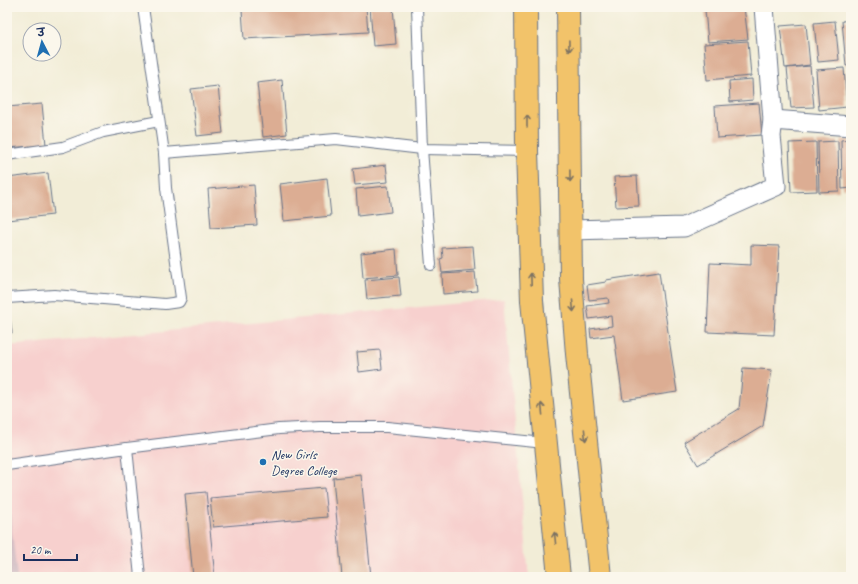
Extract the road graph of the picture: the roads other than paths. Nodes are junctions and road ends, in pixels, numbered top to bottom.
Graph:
1 (143, 7) edge
2 (417, 7) edge
3 (526, 7) edge
4 (568, 7) edge
5 (764, 7) edge
6 (773, 120) junction
7 (159, 121) junction
8 (851, 126) edge
9 (422, 150) junction
10 (164, 152) junction
11 (526, 152) junction
12 (7, 155) edge
13 (571, 230) junction
14 (431, 265) dead end
15 (7, 298) edge
16 (546, 443) junction
17 (127, 448) junction
18 (7, 465) edge
19 (140, 577) edge
20 (559, 577) edge
21 (600, 577) edge

1 - 7 lane
2 - 9 lane
11 -> 3 main road
4 -> 13 main road
5 - 6 street
6 - 8 street
6 - 13 street
7 - 10 lane
7 - 12 lane
9 - 10 lane
9 - 11 lane
9 - 14 lane
10 - 15 lane
16 -> 11 main road
13 -> 21 main road
16 - 17 lane
20 -> 16 main road
17 - 18 lane
17 - 19 lane

